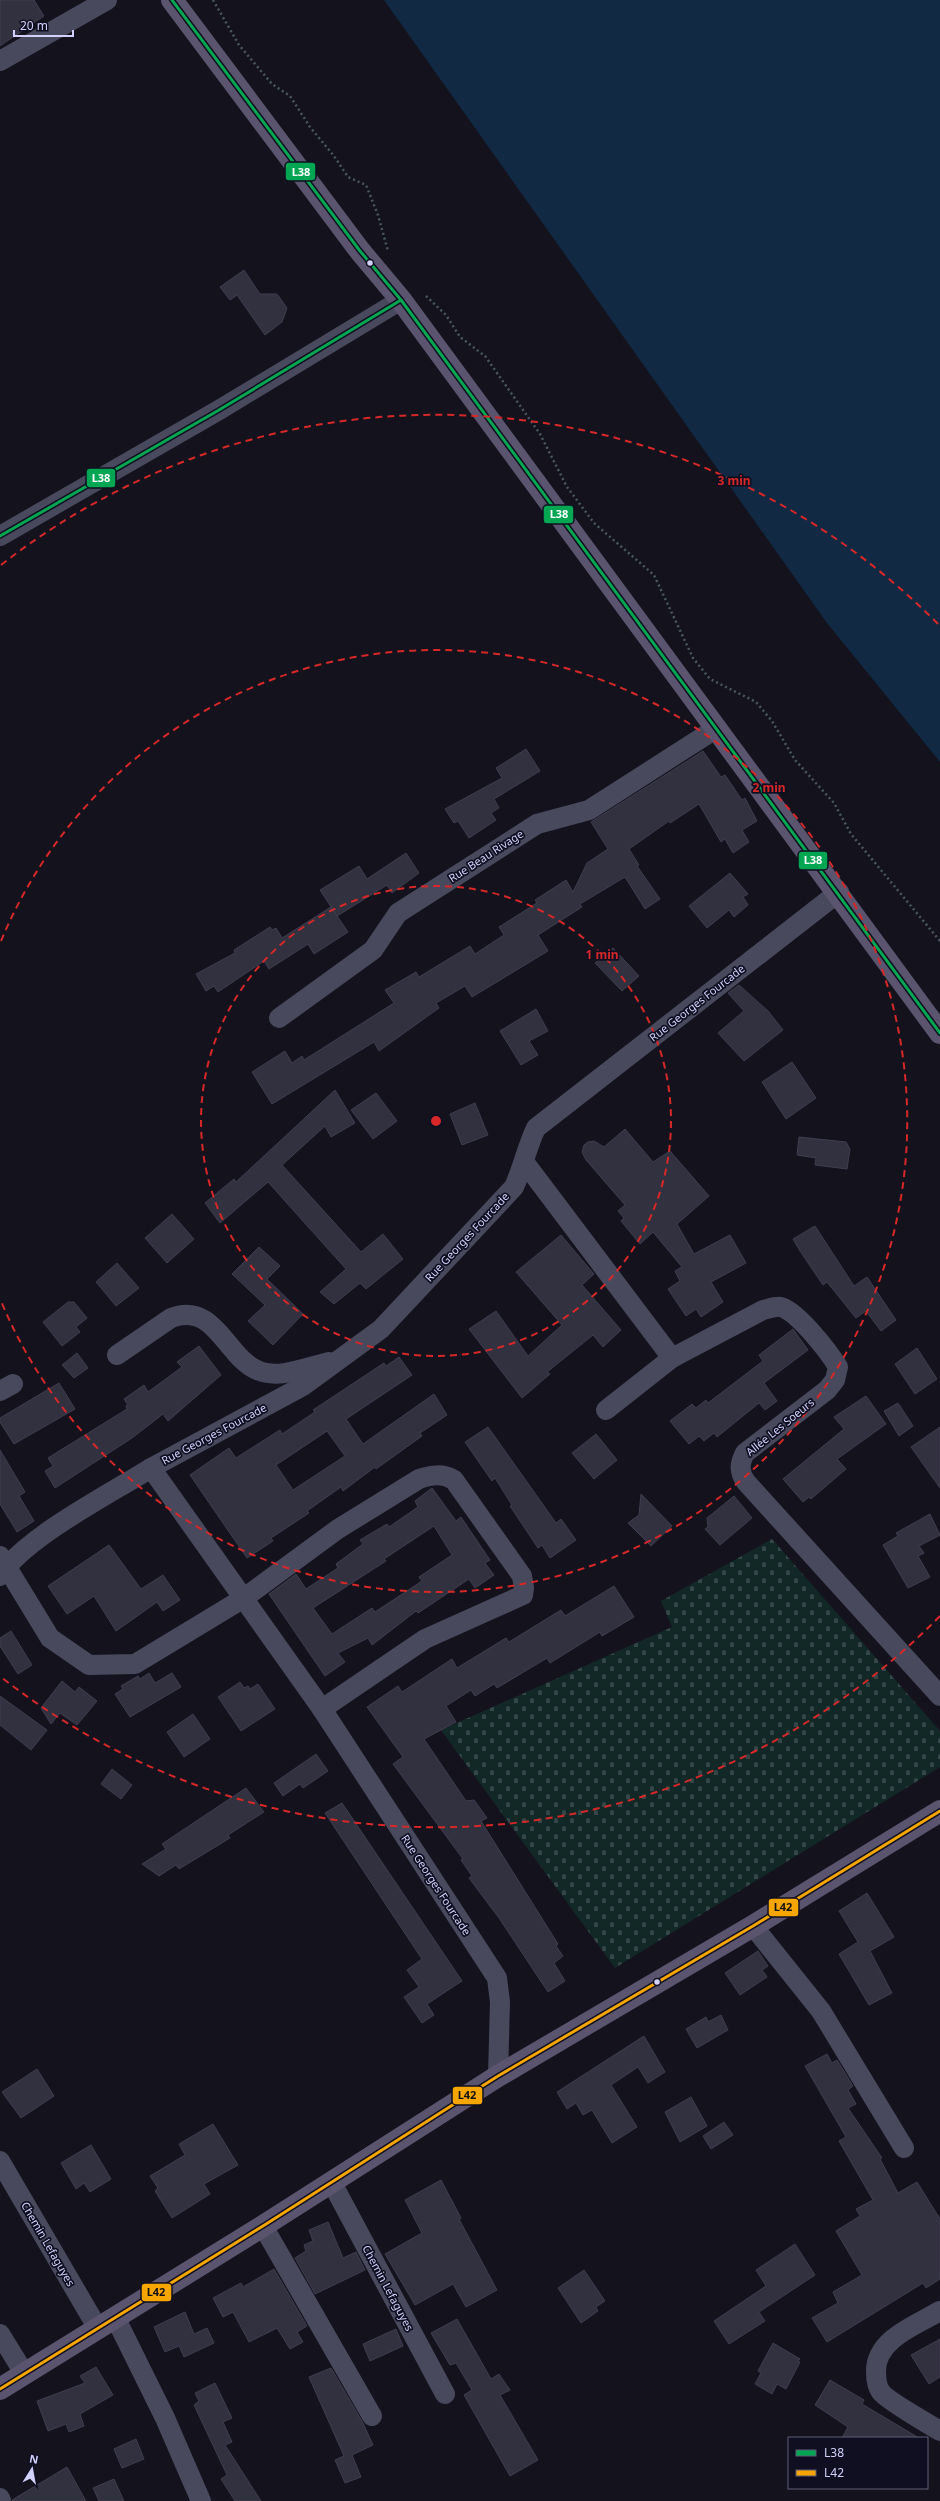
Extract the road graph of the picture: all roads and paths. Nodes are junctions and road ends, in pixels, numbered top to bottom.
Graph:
1 (107, 0) edge
2 (172, 0) edge
3 (213, 0) edge
4 (0, 60) edge
5 (392, 256) dead end
6 (424, 294) dead end
7 (401, 300) junction
8 (0, 536) edge
9 (715, 726) junction
10 (839, 892) junction
11 (940, 941) edge
12 (279, 1018) dead end
13 (940, 1033) edge
14 (525, 1163) junction
15 (117, 1355) dead end
16 (672, 1358) junction
17 (337, 1361) junction
18 (606, 1410) dead end
19 (151, 1468) junction
20 (2, 1566) edge
21 (244, 1598) junction
22 (940, 1696) edge
23 (322, 1710) junction
24 (940, 1811) edge
25 (753, 1926) junction
26 (498, 2076) junction
27 (904, 2148) dead end
28 (0, 2161) edge
29 (332, 2183) junction
30 (263, 2226) junction
31 (940, 2311) edge
32 (106, 2322) junction
33 (0, 2334) edge
34 (24, 2373) junction
35 (0, 2388) edge
36 (445, 2394) dead end
37 (372, 2416) dead end
38 (940, 2431) edge
39 (201, 2501) edge

1 - 4 street
2 - 7 main road
3 - 5 path
6 - 11 path
7 - 8 street
7 - 9 main road
9 - 10 main road
9 - 12 street, Rue Beau Rivage
10 - 13 main road
10 - 14 street, Rue Georges Fourcade
14 - 16 street
14 - 17 street, Rue Georges Fourcade
15 - 17 street
16 - 18 street, Allée Les Soeurs
16 - 22 street, Allée Les Soeurs
17 - 19 street, Rue Georges Fourcade
19 - 20 street, Rue Georges Fourcade
19 - 21 street, Rue Georges Fourcade
20 - 21 street, Rue Georges Fourcade
21 - 23 street, Rue Georges Fourcade
21 - 23 street, Rue Georges Fourcade
23 - 26 street, Rue Georges Fourcade
24 - 25 main road
25 - 26 main road
25 - 27 street
26 - 29 main road
28 - 32 street, Chemin Lefaguyes
29 - 30 main road
29 - 36 street, Chemin Lefaguyes
30 - 32 main road
30 - 37 street
31 - 38 street
32 - 34 main road
32 - 39 street, Chemin Lefaguyes
33 - 34 street
34 - 35 main road

